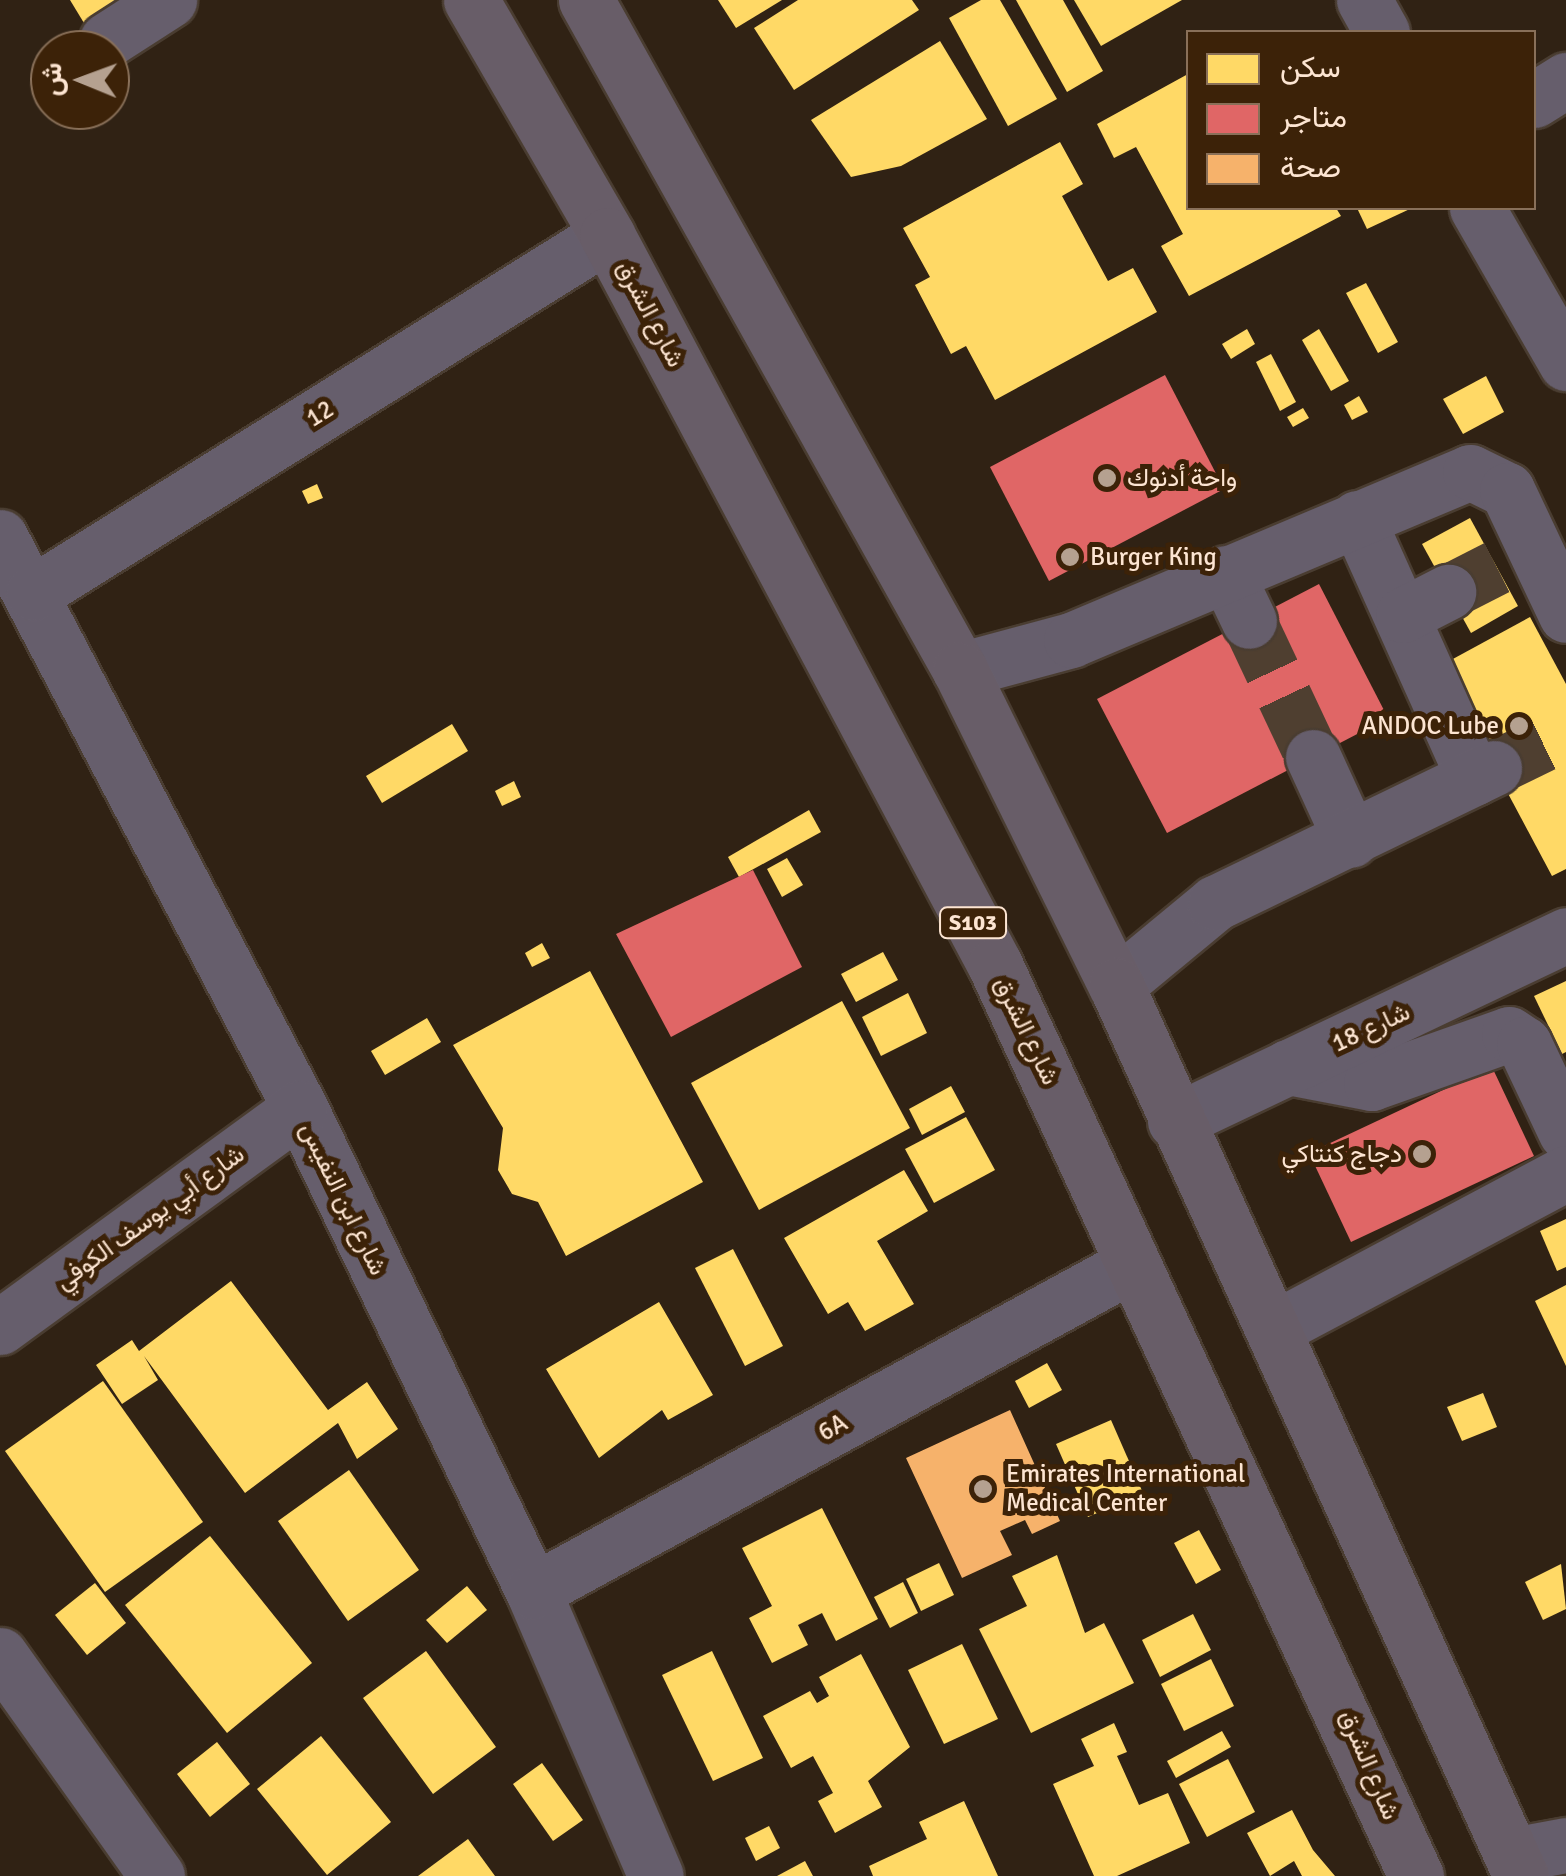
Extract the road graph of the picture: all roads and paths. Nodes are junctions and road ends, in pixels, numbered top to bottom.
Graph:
1 (168, 0) edge
2 (470, 0) edge
3 (586, 0) edge
4 (1364, 0) edge
5 (122, 30) edge
6 (1381, 30) edge
7 (1566, 80) edge
8 (1536, 99) edge
9 (1478, 210) edge
10 (608, 235) junction
11 (1566, 363) edge
12 (1358, 518) junction
13 (0, 536) edge
14 (33, 593) junction
15 (1566, 614) edge
16 (960, 670) junction
17 (1313, 757) tunnel mouth
18 (1351, 840) junction
19 (1566, 935) edge
20 (1116, 985) junction
21 (1288, 1067) junction
22 (300, 1108) junction
23 (1176, 1121) junction
24 (1566, 1133) edge
25 (1566, 1173) edge
26 (1134, 1264) junction
27 (0, 1327) edge
28 (1273, 1329) junction
29 (533, 1590) junction
30 (0, 1655) edge
31 (1566, 1844) edge
32 (1516, 1866) edge
33 (148, 1873) edge
34 (656, 1876) edge
35 (1416, 1876) edge

1 - 5 street
2 - 10 main road, شارع الشرق / S103
3 - 16 main road
4 - 6 street
7 - 8 street
9 - 11 street
10 - 14 street, 12
10 - 26 main road, شارع الشرق / S103
12 - 15 street
12 - 16 street
12 - 18 street
13 - 14 street, شارع ابن النفيس
14 - 22 street, شارع ابن النفيس
16 - 20 main road
17 - 18 street
18 - 20 street
19 - 21 street, شارع 18
20 - 23 main road
21 - 23 street, شارع 18
21 - 24 street
22 - 27 street, شارع أبي يوسف الكوفي
22 - 29 street, شارع ابن النفيس
23 - 28 main road
25 - 28 street
26 - 29 street, 6A
26 - 35 main road, شارع الشرق / S103
28 - 32 main road
29 - 34 street, شارع ابن النفيس
30 - 33 street
31 - 32 street

